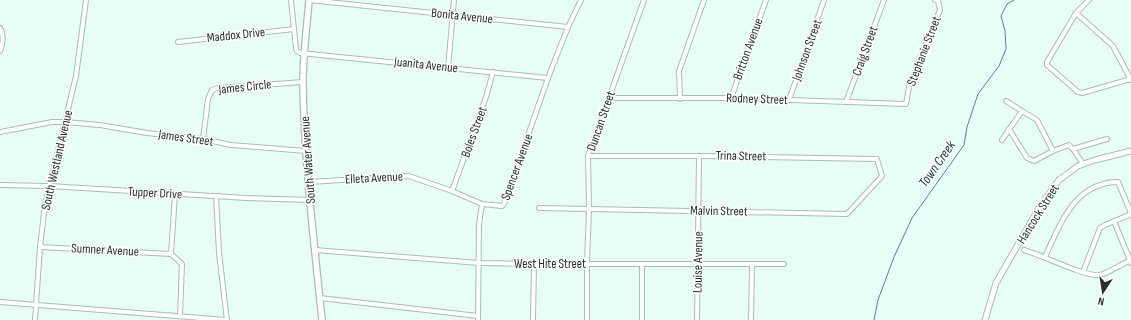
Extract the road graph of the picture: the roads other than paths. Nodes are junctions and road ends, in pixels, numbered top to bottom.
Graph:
1 (86, 0) edge
2 (291, 0) edge
3 (309, 0) edge
4 (454, 0) edge
5 (581, 0) edge
6 (644, 0) edge
7 (704, 0) edge
8 (766, 0) edge
9 (824, 0) edge
10 (884, 0) edge
11 (935, 0) edge
12 (1090, 0) edge
13 (1076, 13) junction
14 (453, 15) junction
15 (568, 27) junction
16 (0, 28) edge
17 (294, 29) junction
18 (178, 42) dead end
19 (0, 51) edge
20 (304, 53) junction
21 (448, 68) junction
22 (493, 72) junction
23 (548, 78) junction
24 (1131, 80) edge
25 (303, 82) junction
26 (609, 98) junction
27 (680, 98) junction
28 (731, 98) junction
29 (789, 100) junction
30 (1006, 101) dead end
31 (846, 102) junction
32 (906, 104) joint
33 (1022, 111) junction
34 (65, 122) junction
35 (1009, 129) junction
36 (0, 132) edge
37 (203, 139) junction
38 (1107, 139) dead end
39 (1002, 140) dead end
40 (1073, 149) junction
41 (306, 151) junction
42 (1053, 151) junction
43 (1131, 151) edge
44 (588, 156) junction
45 (699, 156) junction
46 (1083, 164) junction
47 (882, 176) joint
48 (309, 182) junction
49 (0, 185) edge
50 (49, 186) junction
51 (452, 191) junction
52 (175, 194) junction
53 (216, 196) junction
54 (311, 200) junction
55 (482, 204) junction
56 (540, 208) dead end
57 (589, 208) junction
58 (699, 211) junction
59 (1131, 214) edge
60 (1114, 221) junction
61 (40, 247) junction
62 (315, 250) junction
63 (1024, 250) dead end
64 (171, 254) junction
65 (1045, 257) junction
66 (1131, 261) edge
67 (479, 263) junction
68 (534, 264) junction
69 (587, 264) junction
70 (642, 264) junction
71 (697, 264) junction
72 (752, 264) junction
73 (784, 264) dead end
74 (1083, 272) junction
75 (320, 298) junction
76 (0, 302) edge
77 (36, 305) junction
78 (180, 316) junction
79 (478, 318) edge
80 (35, 320) edge
81 (227, 320) edge
82 (322, 320) edge
83 (533, 320) edge
84 (587, 320) edge
85 (642, 320) edge
86 (697, 320) edge
87 (751, 320) edge
88 (985, 320) edge

1 - 34 street, South Westland Avenue
2 - 17 street
3 - 14 street, Bonita Avenue
3 - 20 main road, South Water Avenue
4 - 14 street
5 - 15 street, Spencer Avenue
6 - 26 street, Duncan Street
7 - 27 street
8 - 28 street, Britton Avenue
9 - 29 street, Johnson Street
10 - 31 street, Craig Street
11 - 32 street, Stephanie Street
12 - 13 street
13 - 24 street
13 - 24 street
14 - 15 street, Bonita Avenue
14 - 21 street
15 - 23 street, Spencer Avenue
16 - 19 street
17 - 18 street, Maddox Drive
17 - 20 street
20 - 21 street, Juanita Avenue
20 - 25 main road, South Water Avenue
21 - 22 street, Juanita Avenue
22 - 23 street, Juanita Avenue
22 - 51 street, Boles Street
23 - 55 street, Spencer Avenue
25 - 37 street, James Circle
25 - 41 main road, South Water Avenue
26 - 27 street, Rodney Street
26 - 44 street, Duncan Street
27 - 28 street, Rodney Street
28 - 29 street, Rodney Street
29 - 31 street, Rodney Street
30 - 33 street
31 - 32 street, Rodney Street
33 - 35 street
33 - 42 street
34 - 36 street, James Street
34 - 37 street, James Street
34 - 50 street, South Westland Avenue
35 - 39 street
35 - 42 street
37 - 41 street, James Street
38 - 40 street
40 - 42 street
40 - 46 street
41 - 48 main road, South Water Avenue
43 - 46 street, Hancock Street
44 - 45 street, Trina Street
44 - 57 street, Duncan Street
45 - 47 street, Trina Street
45 - 58 street, Louise Avenue
46 - 88 street, Hancock Street
47 - 58 street, Malvin Street
48 - 51 street, Elleta Avenue
48 - 54 main road, South Water Avenue
49 - 50 street, Tupper Drive
50 - 52 street, Tupper Drive
50 - 61 street, South Westland Avenue
51 - 55 street, Elleta Avenue
52 - 53 street, Tupper Drive
52 - 64 street
53 - 54 street, Tupper Drive
53 - 81 street
54 - 62 main road, South Water Avenue
55 - 67 street, Spencer Avenue
56 - 57 street, Malvin Street
57 - 58 street, Malvin Street
57 - 69 street, Duncan Street
58 - 71 street, Louise Avenue
59 - 60 street
59 - 65 street
60 - 66 street
60 - 74 street
61 - 64 street, Sumner Avenue
61 - 77 street, South Westland Avenue
62 - 67 street, West Hite Street
62 - 75 main road, South Water Avenue
63 - 65 street
64 - 78 street
65 - 74 street
66 - 74 street
67 - 68 street, West Hite Street
67 - 79 street, Spencer Avenue
68 - 69 street, West Hite Street
68 - 83 street
69 - 70 street, West Hite Street
69 - 84 street, Duncan Street
70 - 71 street, West Hite Street
70 - 85 street
71 - 72 street, West Hite Street
71 - 86 street, Louise Avenue
72 - 73 street, West Hite Street
72 - 87 street
75 - 79 street
75 - 82 main road, South Water Avenue
76 - 77 street
77 - 78 street
77 - 80 street, South Westland Avenue
78 - 81 street

